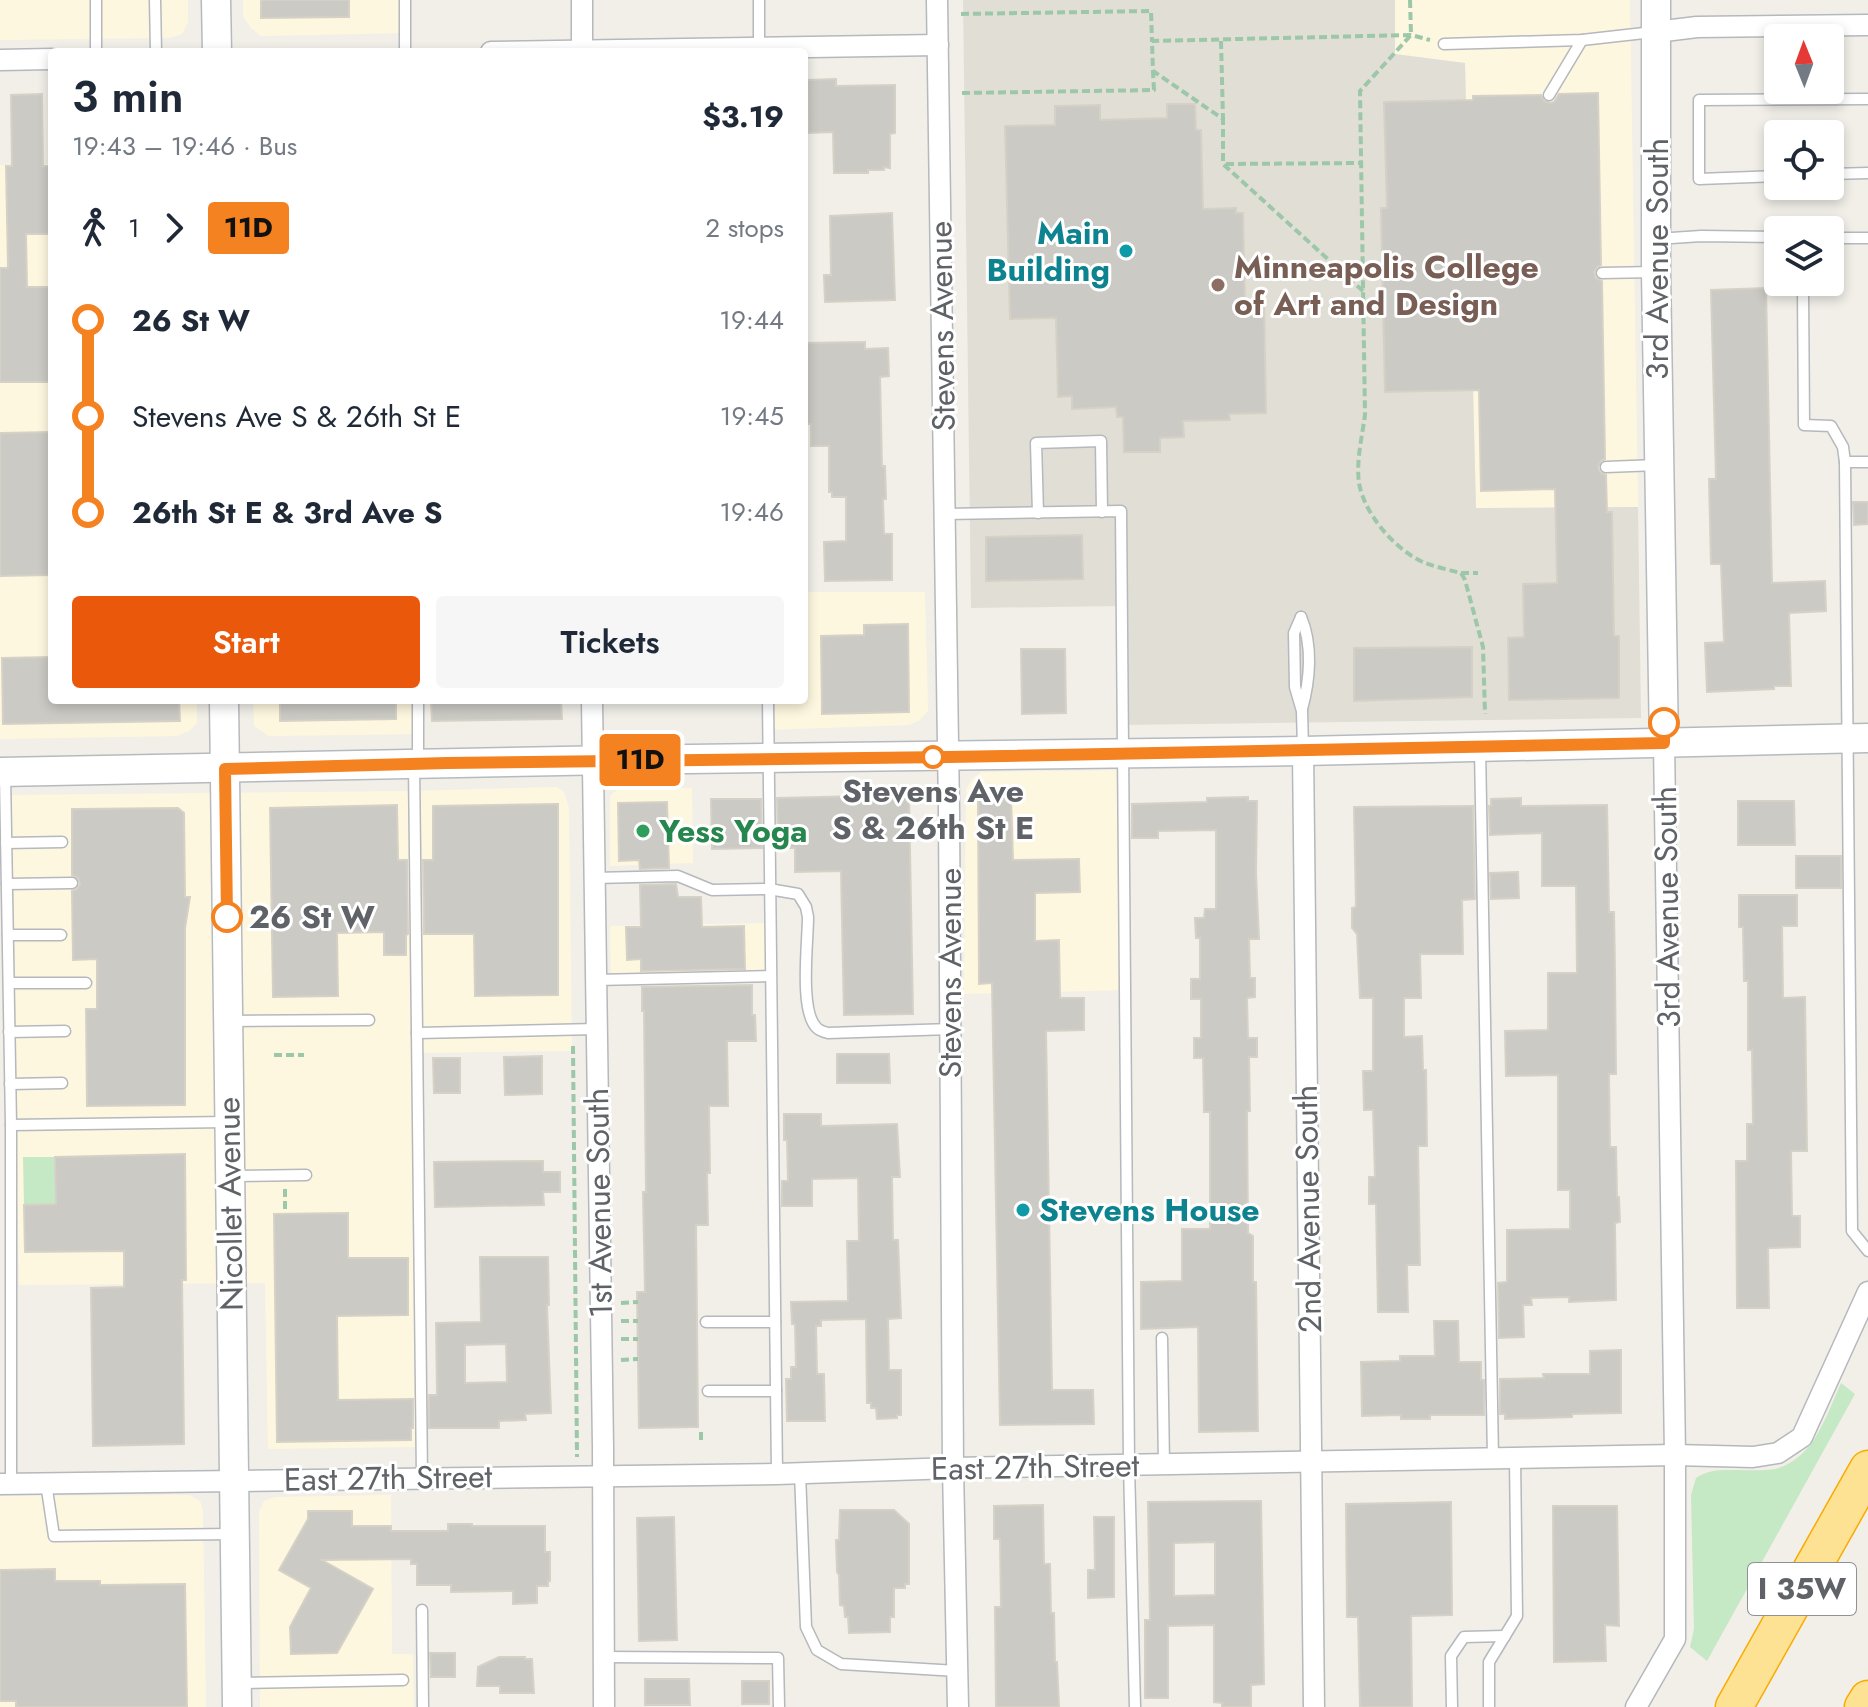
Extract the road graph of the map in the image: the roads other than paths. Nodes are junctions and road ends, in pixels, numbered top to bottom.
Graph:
1 (96, 0) edge
2 (155, 0) edge
3 (216, 0) edge
4 (405, 0) edge
5 (582, 0) edge
6 (759, 0) edge
7 (937, 0) edge
8 (1656, 0) edge
9 (1868, 25) edge
10 (1844, 26) edge
11 (1764, 27) edge
12 (1656, 32) junction
13 (1582, 40) junction
14 (1444, 44) road end
15 (938, 45) junction
16 (96, 48) edge
17 (156, 48) edge
18 (217, 48) edge
19 (405, 48) edge
20 (582, 48) edge
21 (759, 48) edge
22 (804, 48) edge
23 (48, 59) edge
24 (0, 60) edge
25 (1549, 95) dead end
26 (1844, 99) edge
27 (1868, 99) edge
28 (1764, 100) edge
29 (1868, 173) edge
30 (1844, 174) edge
31 (1764, 177) edge
32 (1764, 237) edge
33 (1844, 238) edge
34 (1868, 238) edge
35 (1655, 239) junction
36 (1656, 272) junction
37 (1602, 273) dead end
38 (1803, 296) edge
39 (1845, 462) junction
40 (1868, 462) edge
41 (1659, 465) junction
42 (1606, 467) dead end
43 (1102, 512) junction
44 (1038, 513) junction
45 (945, 514) junction
46 (224, 704) edge
47 (418, 704) edge
48 (592, 704) edge
49 (768, 704) edge
50 (1302, 711) junction
51 (1857, 739) edge
52 (1664, 743) junction
53 (1480, 747) junction
54 (1303, 751) junction
55 (1125, 753) junction
56 (948, 757) junction
57 (769, 758) junction
58 (593, 761) junction
59 (416, 764) junction
60 (225, 769) junction
61 (3, 772) edge
62 (62, 842) dead end
63 (6, 843) junction
64 (595, 878) junction
65 (72, 883) dead end
66 (7, 884) junction
67 (769, 889) junction
68 (8, 935) junction
69 (61, 935) dead end
70 (770, 976) junction
71 (596, 980) junction
72 (9, 983) junction
73 (86, 983) dead end
74 (369, 1020) dead end
75 (228, 1021) junction
76 (596, 1029) junction
77 (951, 1029) junction
78 (65, 1031) dead end
79 (9, 1032) junction
80 (417, 1033) junction
81 (62, 1083) dead end
82 (10, 1084) junction
83 (229, 1122) junction
84 (11, 1125) junction
85 (306, 1175) dead end
86 (230, 1176) junction
87 (1868, 1251) edge
88 (1868, 1292) edge
89 (706, 1322) dead end
90 (775, 1322) junction
91 (1162, 1338) dead end
92 (708, 1391) dead end
93 (776, 1391) junction
94 (1675, 1455) junction
95 (1493, 1458) junction
96 (1515, 1458) junction
97 (1311, 1462) junction
98 (1129, 1465) junction
99 (1164, 1465) junction
100 (953, 1468) junction
101 (1868, 1469) edge
102 (800, 1473) junction
103 (777, 1474) junction
104 (603, 1476) junction
105 (422, 1478) junction
106 (233, 1480) junction
107 (46, 1483) junction
108 (6, 1484) edge
109 (234, 1534) junction
110 (422, 1610) dead end
111 (1505, 1636) junction
112 (604, 1657) junction
113 (957, 1671) junction
114 (403, 1680) dead end
115 (236, 1695) edge
116 (1868, 1699) edge
117 (423, 1707) edge
118 (604, 1707) edge
119 (779, 1707) edge
120 (958, 1707) edge
121 (1135, 1707) edge
122 (1314, 1707) edge
123 (1452, 1707) edge
124 (1489, 1707) edge
125 (1636, 1707) edge
126 (1734, 1707) edge
127 (1863, 1707) edge

1 - 16 lane
2 - 17 lane
3 - 18 street
4 - 19 lane
5 - 20 street
6 - 21 lane
7 - 15 street, Stevens Avenue
8 - 12 street, 3rd Avenue South
9 - 10 street
11 - 12 street
12 - 13 lane
12 - 35 street, 3rd Avenue South
13 - 14 lane
13 - 25 lane
15 - 22 street
15 - 45 street, Stevens Avenue
23 - 24 street
26 - 27 lane
28 - 31 lane
29 - 30 lane
32 - 35 lane
33 - 34 lane
35 - 36 street, 3rd Avenue South
36 - 37 lane
36 - 41 street, 3rd Avenue South
38 - 39 lane
39 - 40 lane
39 - 51 lane
41 - 42 lane
41 - 52 street, 3rd Avenue South
43 - 44 lane
43 - 44 lane
43 - 55 lane
44 - 45 lane
45 - 56 street, Stevens Avenue
46 - 60 street, Nicollet Avenue
47 - 59 lane
48 - 58 street, 1st Avenue South
49 - 57 lane
50 - 50 lane, 2nd Avenue South
50 - 54 lane, 2nd Avenue South
51 - 52 street
51 - 87 lane
52 - 53 street
52 - 94 street, 3rd Avenue South
53 - 54 street
53 - 95 lane
54 - 55 street
54 - 97 street, 2nd Avenue South
55 - 56 street
55 - 98 lane
56 - 57 street
56 - 77 street, Stevens Avenue
57 - 58 street
57 - 67 lane
58 - 59 street
58 - 64 street, 1st Avenue South
59 - 60 street
59 - 80 lane
60 - 61 street
60 - 75 street, Nicollet Avenue
61 - 63 lane
62 - 63 lane
63 - 66 lane
64 - 67 lane
64 - 71 street, 1st Avenue South
65 - 66 lane
66 - 68 lane
67 - 70 lane
67 - 77 lane
68 - 69 lane
68 - 72 lane
70 - 71 lane
70 - 90 lane
71 - 76 street, 1st Avenue South
72 - 73 lane
72 - 79 lane
74 - 75 lane
75 - 83 street, Nicollet Avenue
76 - 80 lane
76 - 104 street, 1st Avenue South
77 - 100 street, Stevens Avenue
78 - 79 lane
79 - 82 lane
80 - 105 lane
81 - 82 lane
82 - 84 lane
83 - 84 lane
83 - 86 street, Nicollet Avenue
84 - 108 lane
85 - 86 lane
86 - 106 street, Nicollet Avenue
88 - 94 street, East 27th Street
89 - 90 lane
90 - 93 lane
91 - 99 lane
92 - 93 lane
93 - 103 lane
94 - 96 street, East 27th Street
94 - 125 street, 3rd Avenue South
95 - 96 street, East 27th Street
95 - 97 street, East 27th Street
96 - 111 lane
97 - 99 street, East 27th Street
97 - 122 street, 2nd Avenue South
98 - 99 street, East 27th Street
98 - 100 street, East 27th Street
98 - 121 lane
100 - 102 street, East 27th Street
100 - 113 street, Stevens Avenue
101 - 126 highway, I 35W
102 - 103 street, East 27th Street
102 - 113 lane
103 - 104 street, East 27th Street
104 - 105 street, East 27th Street
104 - 112 street, 1st Avenue South
105 - 106 street, East 27th Street
106 - 107 street, East 27th Street
106 - 109 street, Nicollet Avenue
107 - 108 street, East 27th Street
107 - 109 lane
109 - 115 street, Nicollet Avenue
110 - 117 lane
111 - 123 lane
111 - 124 lane
112 - 118 street, 1st Avenue South
112 - 119 lane
113 - 120 street, Stevens Avenue
114 - 115 lane
116 - 127 highway

